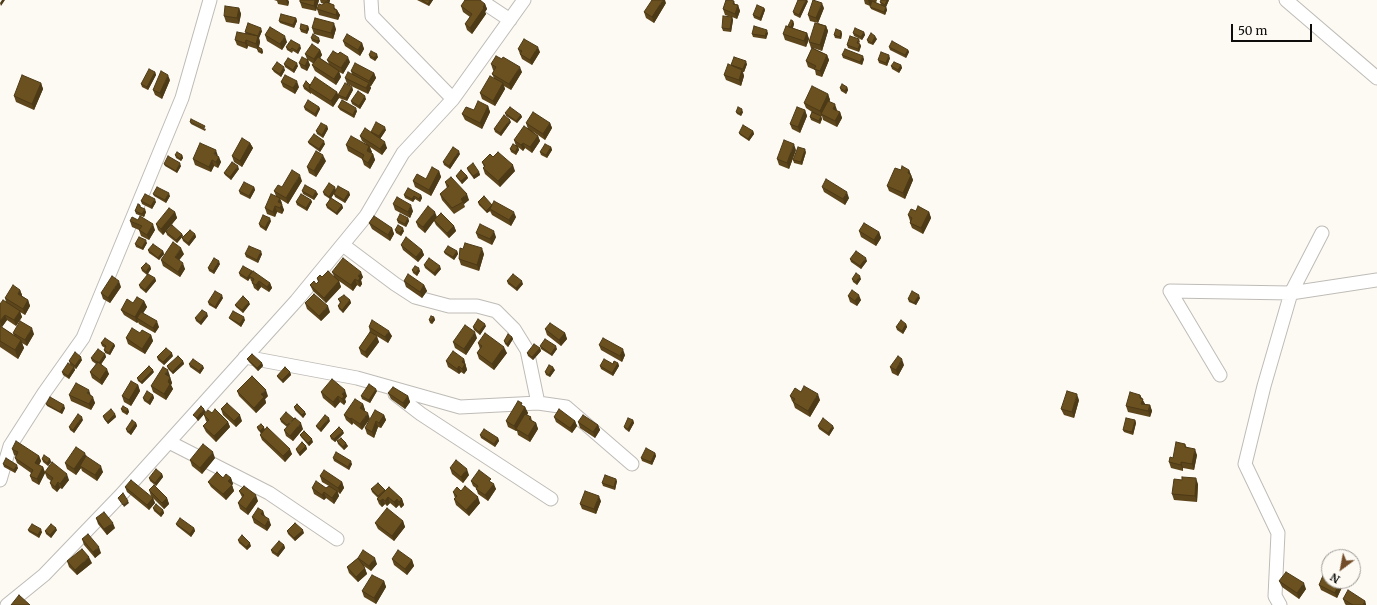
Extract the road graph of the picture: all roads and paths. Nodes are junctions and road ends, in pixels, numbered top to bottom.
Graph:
1 (210, 0) edge
2 (371, 0) edge
3 (480, 0) edge
4 (524, 0) edge
5 (1286, 0) edge
6 (510, 20) junction
7 (1377, 78) edge
8 (453, 99) junction
9 (1322, 233) dead end
10 (343, 245) junction
11 (1377, 280) edge
12 (1290, 293) junction
13 (246, 357) junction
14 (1220, 375) dead end
15 (384, 385) junction
16 (538, 403) junction
17 (169, 442) junction
18 (632, 464) dead end
19 (0, 480) edge
20 (551, 499) dead end
21 (337, 539) dead end
22 (7, 605) edge
23 (1280, 605) edge

1 - 19 street
2 - 8 street
3 - 6 street
4 - 6 street
5 - 7 street
6 - 8 street
8 - 10 street
9 - 12 street
10 - 13 street
10 - 16 street
11 - 12 street
12 - 14 street
12 - 23 street
13 - 15 street
13 - 17 street
15 - 16 street
15 - 20 street
16 - 18 street
17 - 21 street
17 - 22 street

